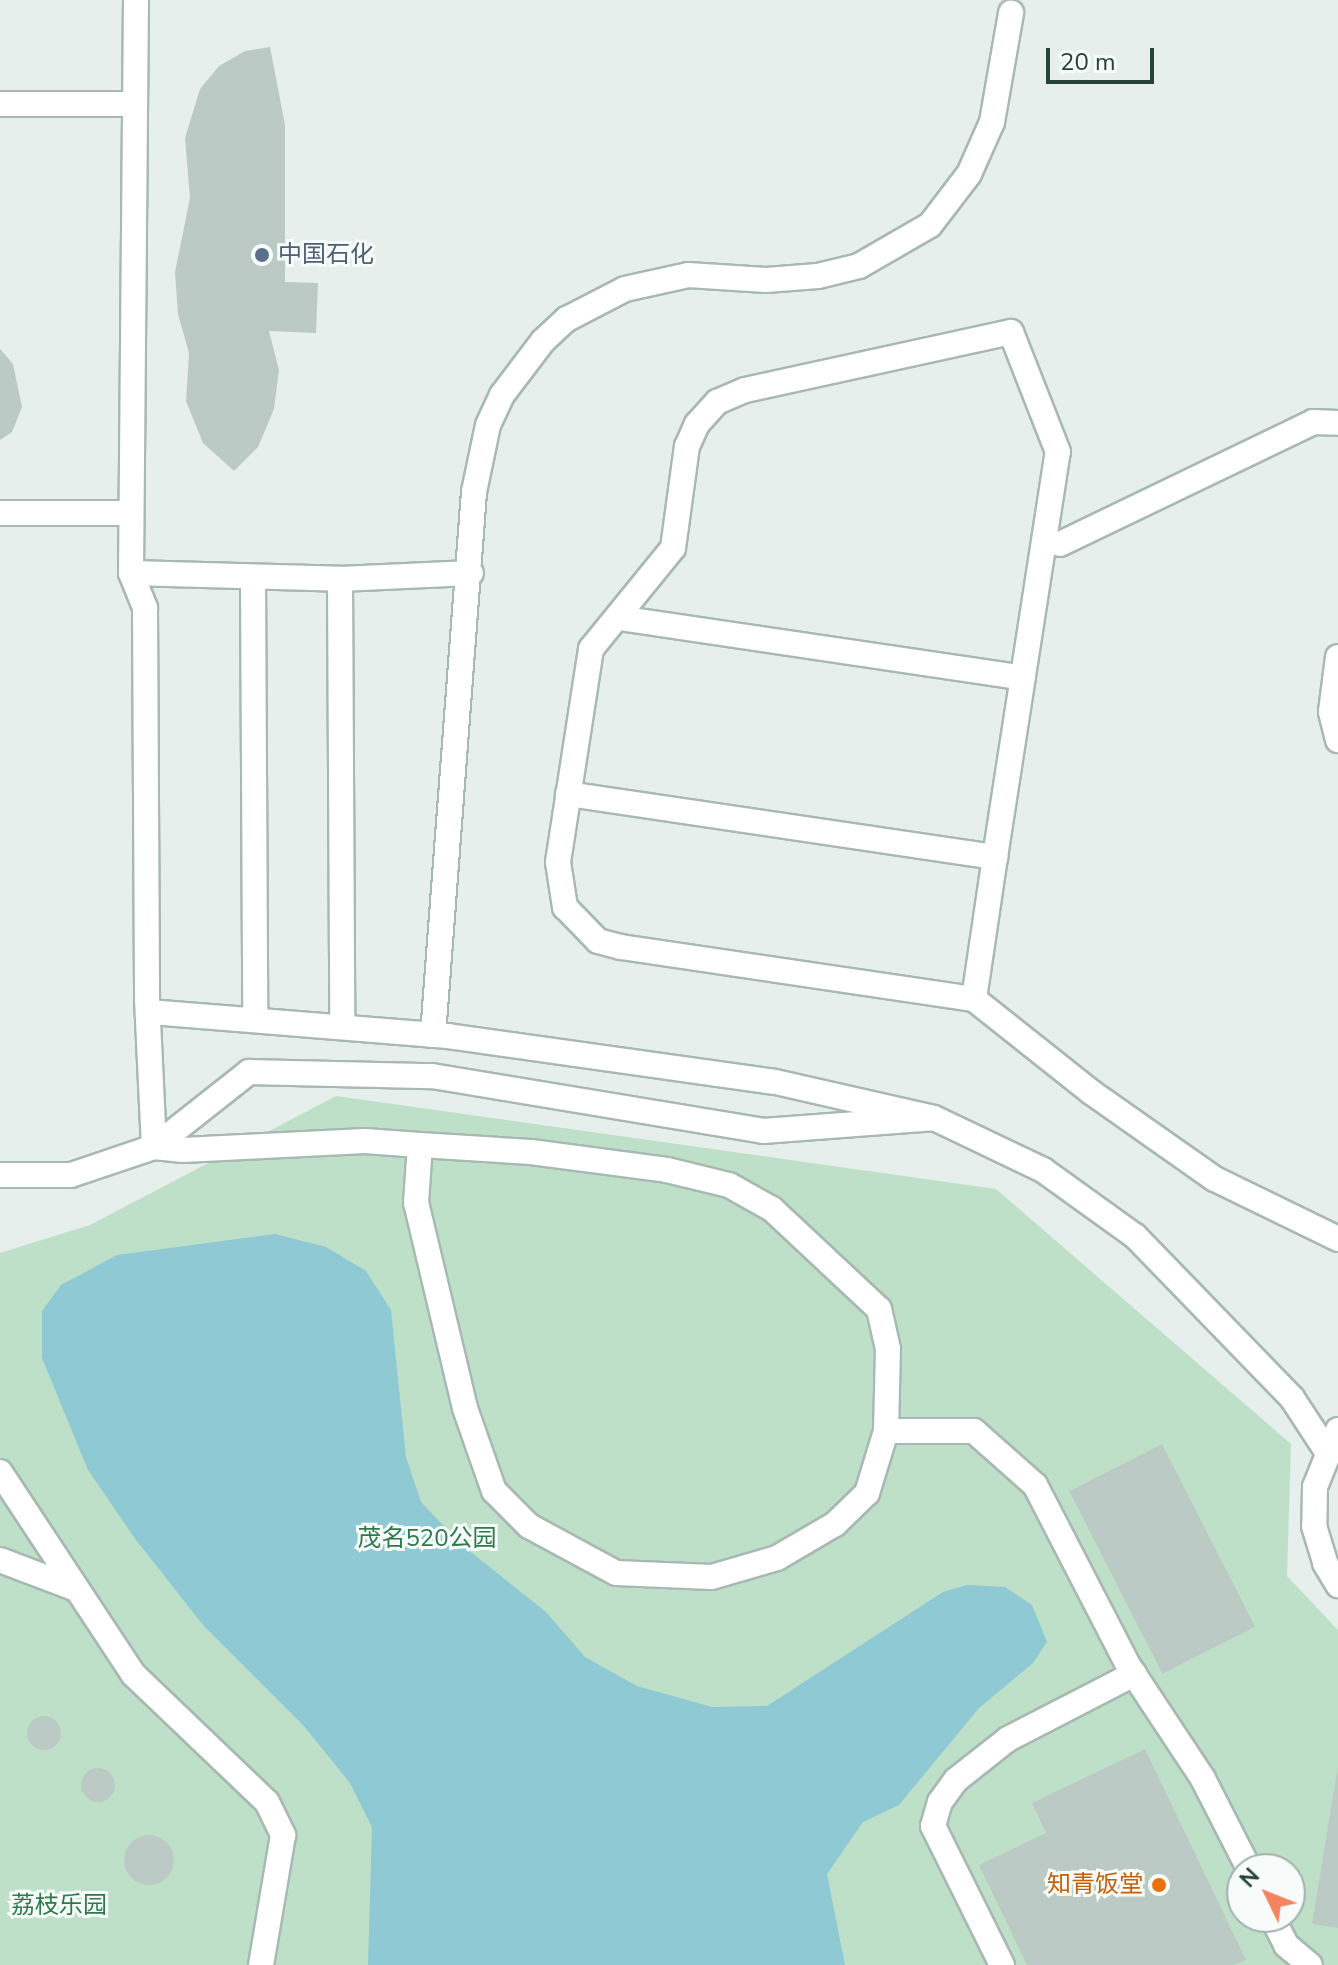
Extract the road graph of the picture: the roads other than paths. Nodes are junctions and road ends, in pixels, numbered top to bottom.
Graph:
1 (136, 0) edge
2 (1011, 13) dead end
3 (0, 104) edge
4 (135, 104) junction
5 (1338, 423) edge
6 (0, 513) edge
7 (131, 513) junction
8 (1060, 544) dead end
9 (131, 573) junction
10 (471, 573) junction
11 (253, 577) junction
12 (340, 579) junction
13 (619, 618) junction
14 (1338, 657) edge
15 (1023, 678) junction
16 (1338, 740) edge
17 (568, 794) junction
18 (995, 857) junction
19 (974, 999) junction
20 (148, 1012) junction
21 (255, 1020) junction
22 (342, 1027) junction
23 (433, 1035) junction
24 (934, 1118) junction
25 (420, 1145) junction
26 (154, 1147) junction
27 (0, 1175) edge
28 (1338, 1239) edge
29 (886, 1431) junction
30 (1332, 1440) edge
31 (0, 1472) edge
32 (0, 1560) edge
33 (1338, 1585) edge
34 (74, 1588) junction
35 (1134, 1674) junction
36 (1241, 1853) edge
37 (1280, 1933) edge
38 (261, 1965) edge
39 (1002, 1965) edge
40 (1310, 1965) edge

1 - 4 street
2 - 10 street
3 - 4 street
4 - 7 street
5 - 8 street
6 - 7 street
7 - 9 street
9 - 11 street
9 - 20 street
10 - 12 street
10 - 23 street
11 - 12 street
11 - 21 street
12 - 22 street
13 - 15 street
13 - 15 street
13 - 17 street
14 - 16 street
15 - 18 street
17 - 18 street
17 - 19 street
18 - 19 street
19 - 28 street
20 - 21 street
20 - 26 street
21 - 22 street
22 - 23 street
23 - 24 street
24 - 26 street
24 - 30 street
25 - 26 street
25 - 29 street
25 - 29 street
26 - 27 street
29 - 35 street
30 - 33 street
31 - 34 street
32 - 34 street
34 - 38 street
35 - 36 street
35 - 39 street
37 - 40 street

